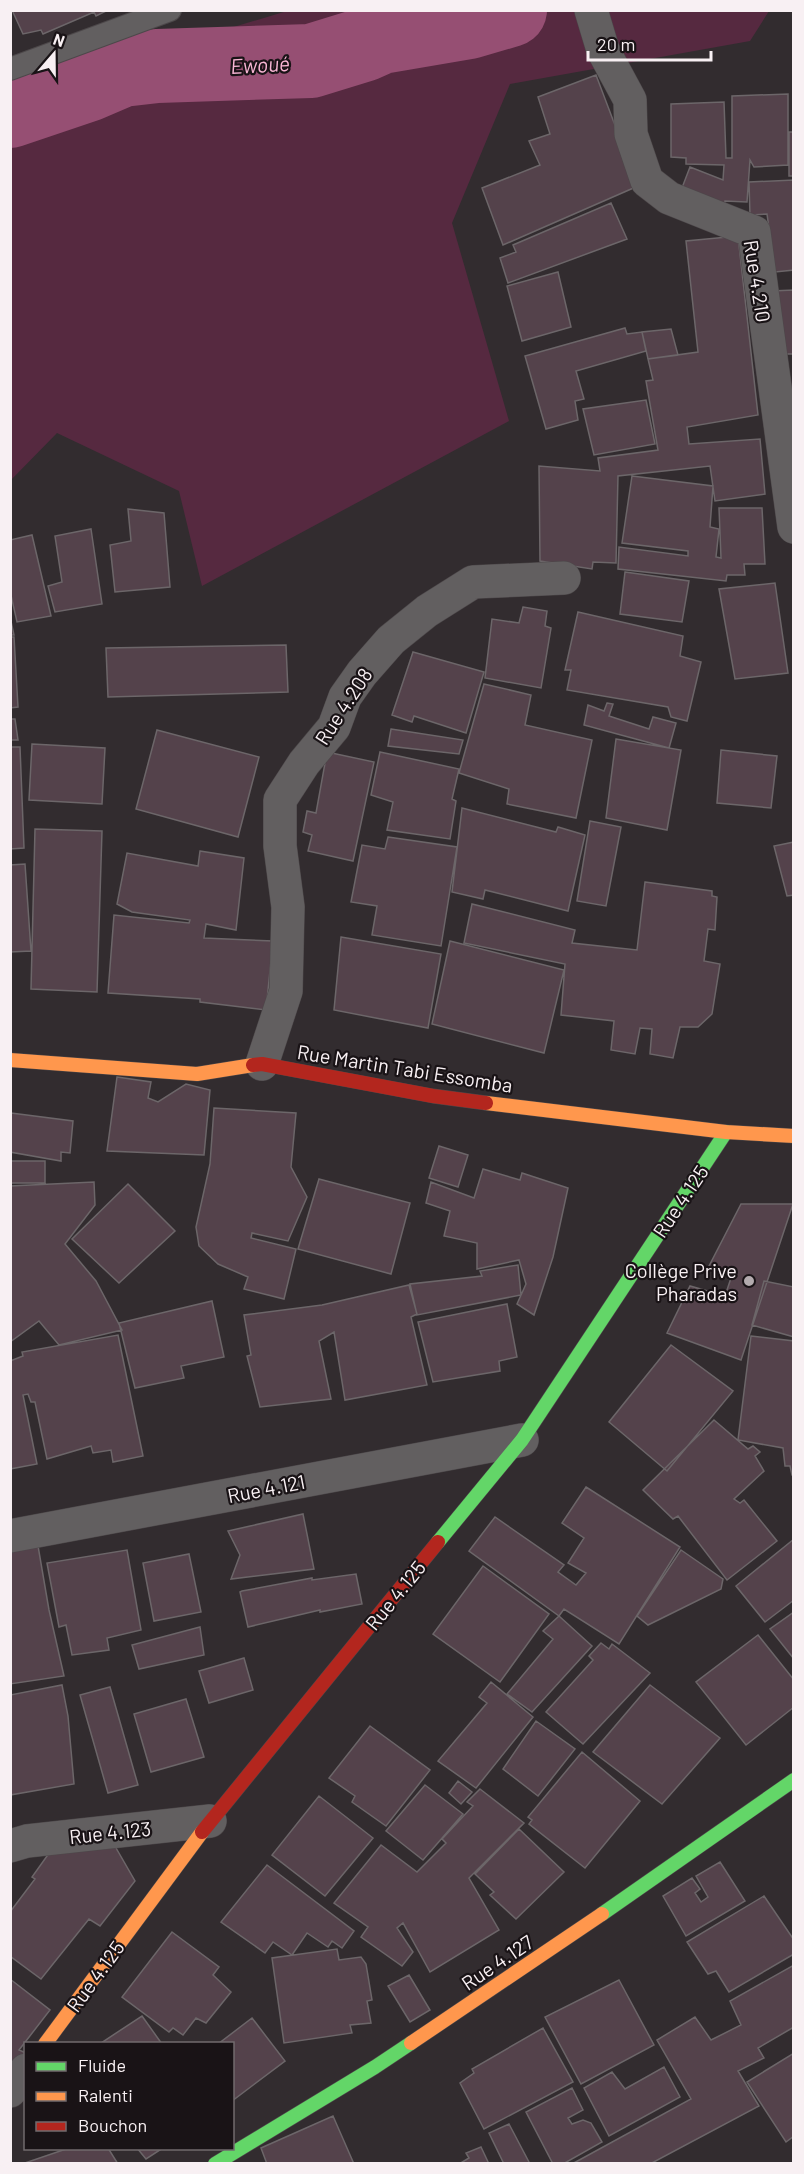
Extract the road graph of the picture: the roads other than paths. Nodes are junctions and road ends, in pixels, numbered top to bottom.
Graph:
1 (170, 10) edge
2 (591, 10) edge
3 (10, 69) edge
4 (794, 527) edge
5 (564, 578) dead end
6 (10, 1060) edge
7 (262, 1064) junction
8 (726, 1132) junction
9 (794, 1136) edge
10 (522, 1440) junction
11 (10, 1536) edge
12 (794, 1780) edge
13 (210, 1821) junction
14 (10, 1846) edge
15 (46, 2042) edge
16 (24, 2073) edge
17 (10, 2091) edge
18 (215, 2163) edge

1 - 3 lane
2 - 4 street, Rue 4.210
5 - 7 street, Rue 4.208
6 - 7 street, Rue Martin Tabi Essomba
7 - 8 street, Rue Martin Tabi Essomba
8 - 9 street, Rue Martin Tabi Essomba
8 - 10 street, Rue 4.125
10 - 11 street, Rue 4.121
10 - 13 street, Rue 4.125
12 - 18 street, Rue 4.127
13 - 14 street, Rue 4.123
13 - 15 street, Rue 4.125
16 - 17 street

